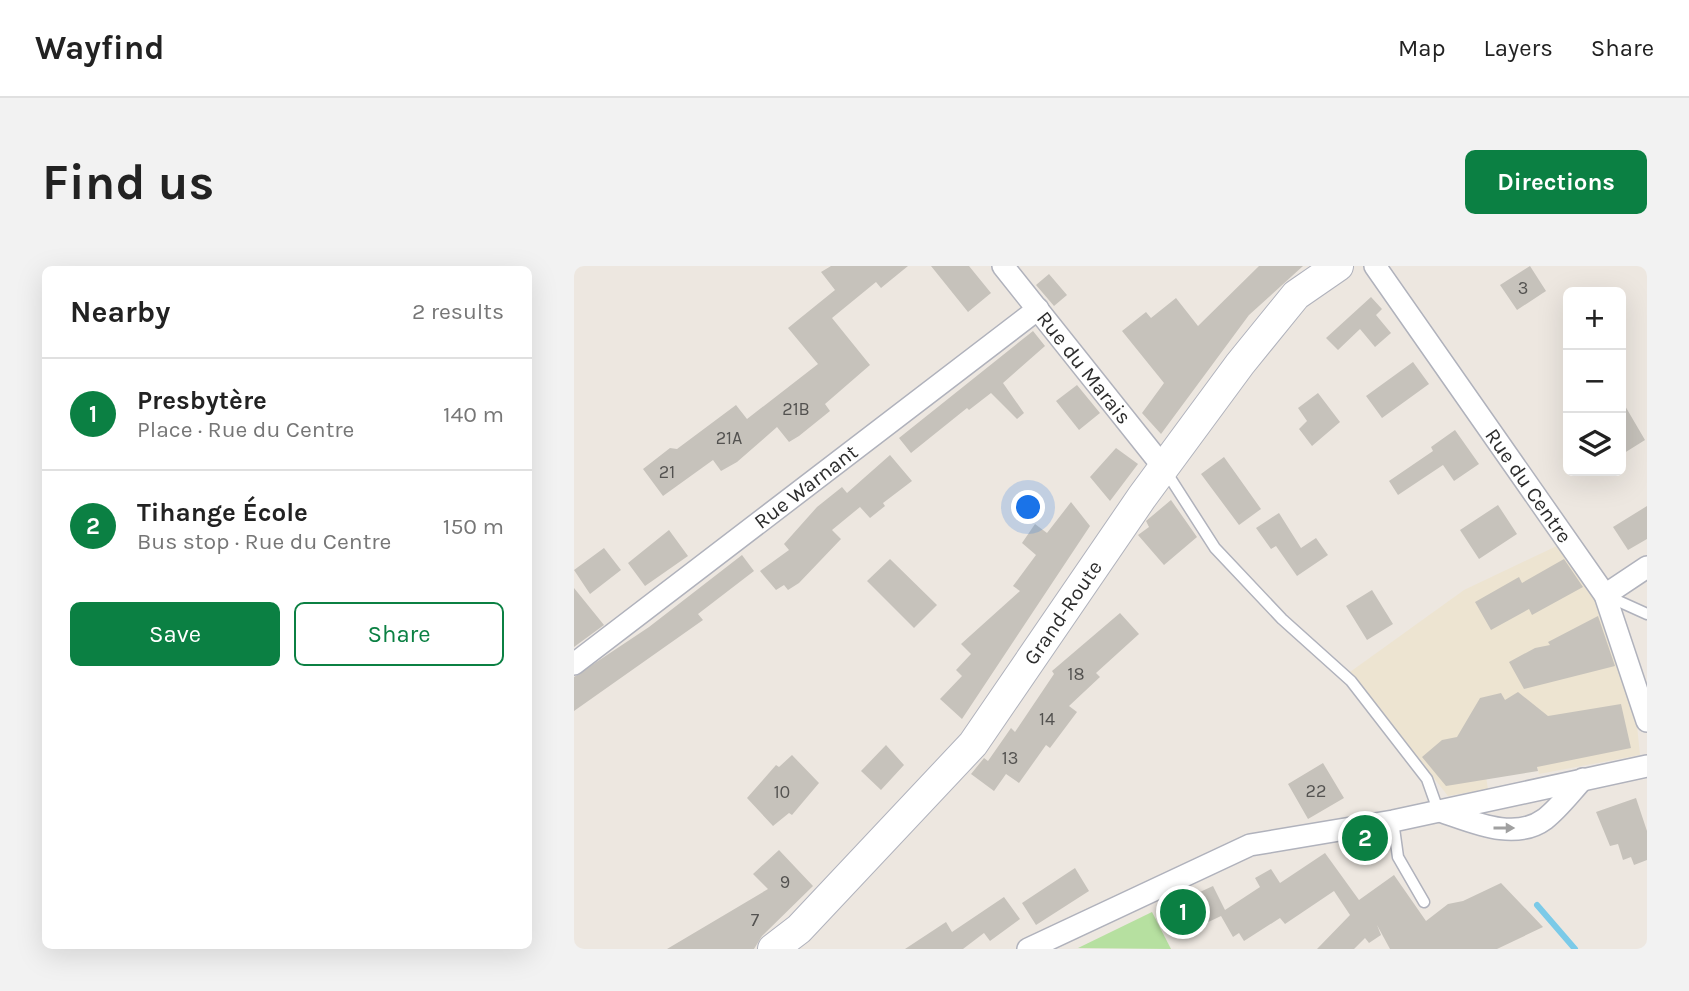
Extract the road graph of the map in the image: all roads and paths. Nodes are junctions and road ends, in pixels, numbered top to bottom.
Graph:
1 (1003, 266) edge
2 (1338, 266) edge
3 (1375, 266) edge
4 (1038, 309) junction
5 (1164, 468) junction
6 (1647, 567) edge
7 (1605, 595) junction
8 (1647, 614) edge
9 (574, 664) edge
10 (1647, 722) edge
11 (1647, 766) edge
12 (1583, 779) junction
13 (1438, 810) junction
14 (1393, 821) junction
15 (1424, 902) dead end
16 (1056, 943) edge
17 (773, 949) edge
18 (1028, 949) edge

1 - 4 street, Rue du Marais
2 - 5 street, Grand-Route
3 - 7 street, Rue du Centre
4 - 5 street, Rue du Marais
4 - 9 street, Rue Warnant
5 - 13 lane
5 - 17 street, Grand-Route
6 - 7 street
7 - 8 lane
7 - 10 street, Rue du Centre
11 - 12 street
12 - 13 street
13 -> 12 street
13 - 14 street
14 - 15 lane
14 - 16 street
16 - 18 street

